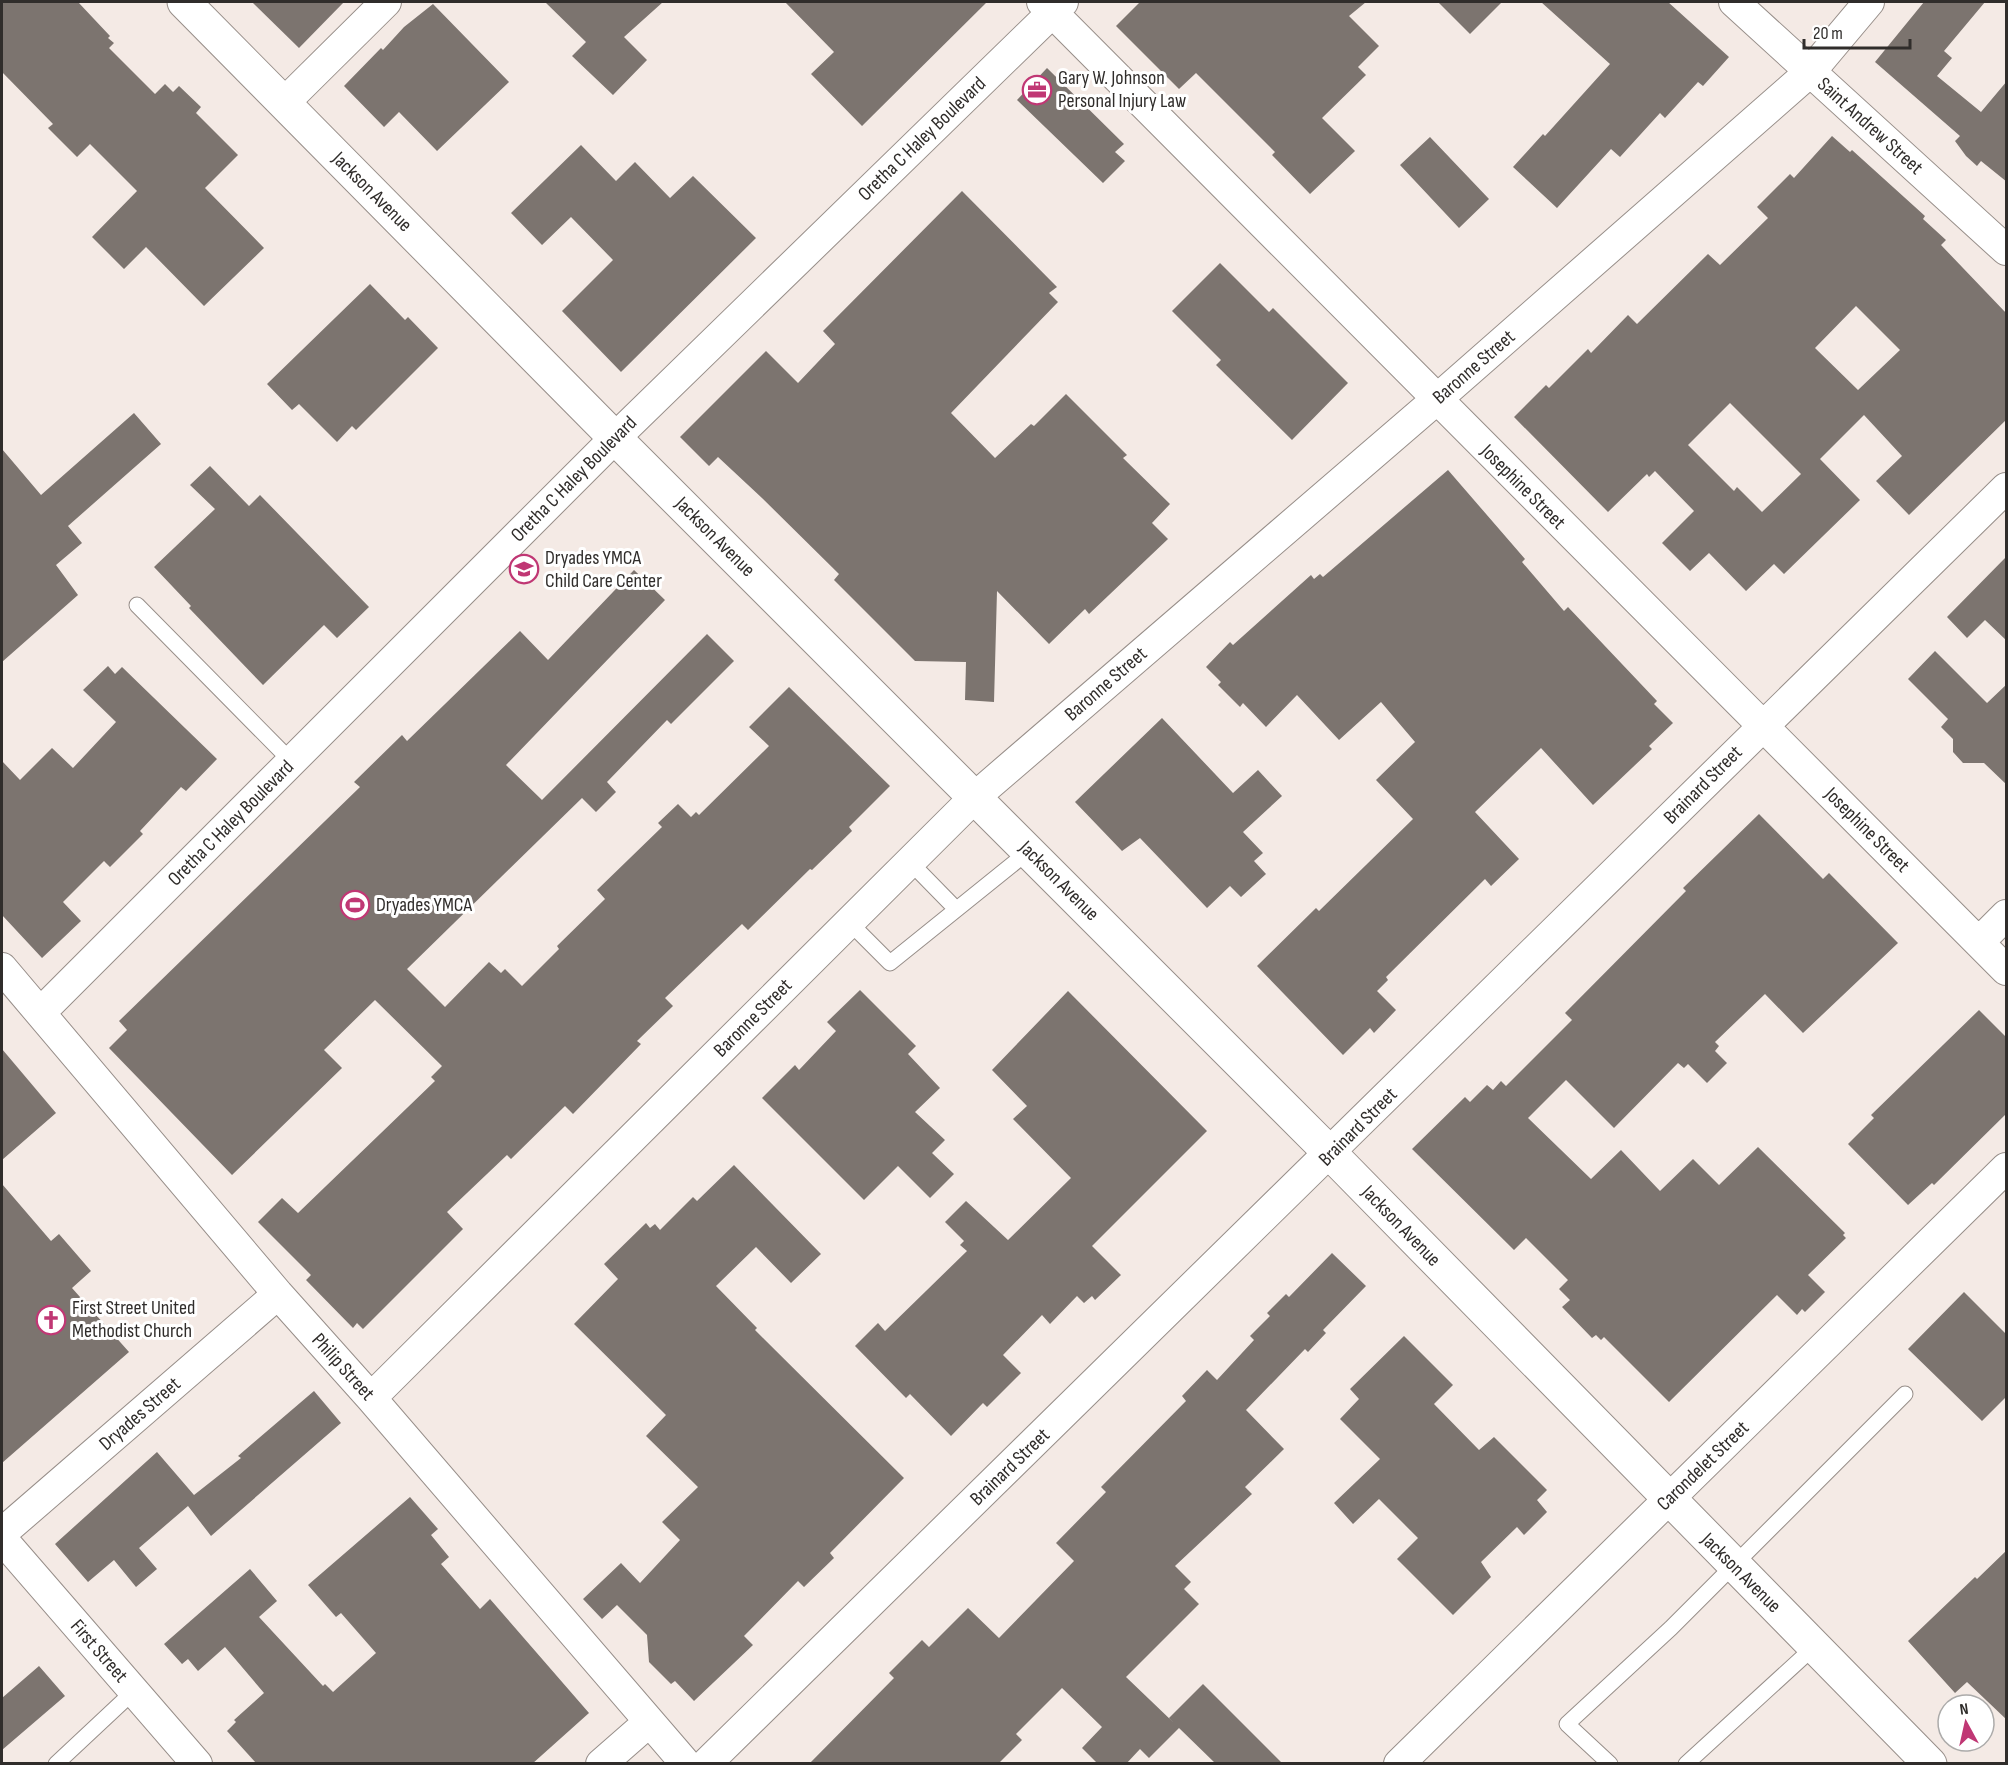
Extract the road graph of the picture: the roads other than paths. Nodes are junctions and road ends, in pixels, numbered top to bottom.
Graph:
1 (184, 2) edge
2 (386, 2) edge
3 (1734, 2) edge
4 (1869, 2) edge
5 (1052, 5) edge
6 (1810, 71) junction
7 (284, 103) junction
8 (2007, 250) edge
9 (1437, 400) junction
10 (615, 438) junction
11 (2007, 488) edge
12 (137, 605) dead end
13 (1762, 726) junction
14 (292, 762) junction
15 (975, 797) junction
16 (1029, 851) junction
17 (910, 862) junction
18 (956, 909) junction
19 (2007, 915) edge
20 (849, 921) junction
21 (1979, 942) junction
22 (2, 968) edge
23 (2007, 970) edge
24 (40, 1013) junction
25 (1330, 1154) junction
26 (2007, 1168) edge
27 (278, 1294) junction
28 (1905, 1394) dead end
29 (371, 1398) junction
30 (1668, 1500) junction
31 (2, 1533) edge
32 (2, 1539) edge
33 (1733, 1565) junction
34 (1814, 1647) junction
35 (134, 1691) junction
36 (649, 1722) junction
37 (56, 1764) edge
38 (197, 1764) edge
39 (601, 1764) edge
40 (686, 1764) edge
41 (706, 1764) edge
42 (1399, 1764) edge
43 (1610, 1764) edge
44 (1686, 1764) edge
45 (1930, 1764) edge

1 - 7 street, Jackson Avenue
2 - 7 street
3 - 6 street, Saint Andrew Street
4 - 6 street, Baronne Street
5 - 9 street, Josephine Street
5 - 10 street, Oretha C Haley Boulevard
6 - 8 street, Saint Andrew Street
6 - 9 street, Baronne Street
7 - 10 street, Jackson Avenue
9 - 13 street, Josephine Street
9 - 15 street, Baronne Street
10 - 14 street, Oretha C Haley Boulevard
10 - 15 street, Jackson Avenue
11 - 13 street, Brainard Street
12 - 14 lane
13 - 21 street, Josephine Street
13 - 25 street, Brainard Street
14 - 24 street, Oretha C Haley Boulevard
15 - 16 street, Jackson Avenue
15 - 17 street, Baronne Street
16 - 18 lane
16 - 25 street, Jackson Avenue
17 - 18 lane
17 - 20 street, Baronne Street
18 - 20 lane
19 - 21 street
20 - 29 street, Baronne Street
21 - 23 street, Josephine Street
22 - 24 street, Philip Street
24 - 27 street, Philip Street
25 - 30 street, Jackson Avenue
25 - 41 street, Brainard Street
26 - 30 street, Carondelet Street
27 - 29 street, Philip Street
27 - 31 street, Dryades Street
28 - 33 lane
29 - 36 street, Philip Street
30 - 33 street, Jackson Avenue
30 - 42 street, Carondelet Street
32 - 35 street, First Street
33 - 34 street, Jackson Avenue
33 - 43 lane
34 - 44 lane
34 - 45 street, Jackson Avenue
35 - 37 lane
35 - 38 street, First Street
36 - 39 street
36 - 40 street, Philip Street

